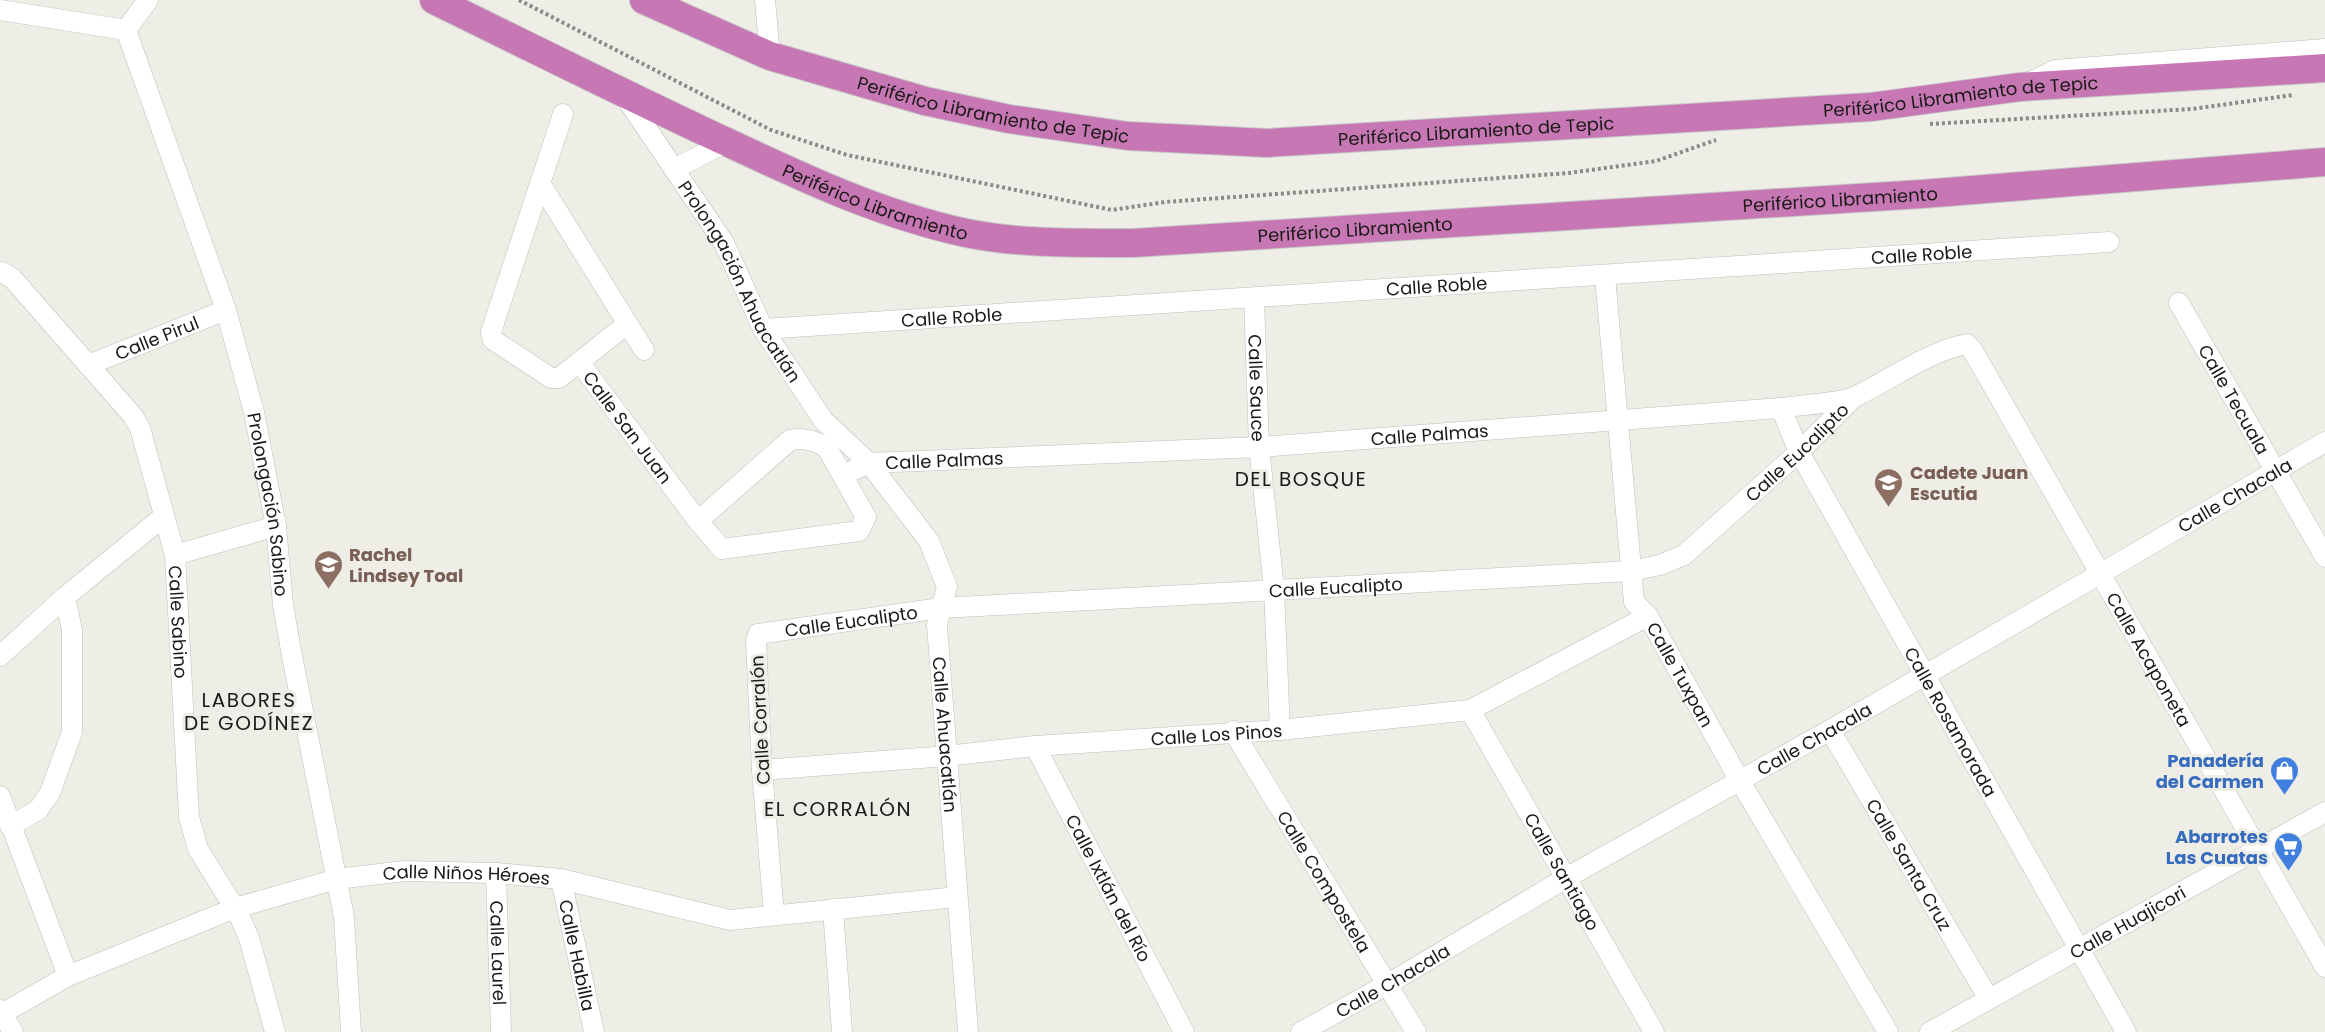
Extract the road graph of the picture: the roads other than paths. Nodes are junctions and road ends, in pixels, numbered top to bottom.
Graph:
1 (148, 0) edge
2 (434, 0) edge
3 (644, 0) edge
4 (765, 0) edge
5 (0, 10) edge
6 (126, 30) junction
7 (2325, 49) edge
8 (770, 56) junction
9 (2325, 68) edge
10 (2020, 87) junction
11 (622, 93) junction
12 (563, 114) dead end
13 (727, 142) junction
14 (2325, 162) edge
15 (674, 169) junction
16 (540, 183) junction
17 (2109, 242) dead end
18 (7, 276) edge
19 (1605, 276) junction
20 (1254, 298) junction
21 (2179, 303) dead end
22 (226, 310) junction
23 (627, 324) junction
24 (763, 328) junction
25 (644, 351) dead end
26 (1973, 351) joint
27 (580, 363) junction
28 (88, 365) junction
29 (1852, 399) junction
30 (1781, 408) junction
31 (1618, 419) junction
32 (2325, 442) edge
33 (1259, 447) junction
34 (1799, 452) junction
35 (869, 463) junction
36 (2276, 471) junction
37 (843, 475) junction
38 (163, 517) junction
39 (698, 521) junction
40 (276, 526) junction
41 (175, 555) junction
42 (2325, 557) edge
43 (1631, 571) junction
44 (2100, 574) junction
45 (1274, 589) junction
46 (65, 597) junction
47 (941, 608) junction
48 (1648, 616) junction
49 (758, 634) joint
50 (0, 656) edge
51 (1924, 675) junction
52 (1470, 711) junction
53 (1280, 730) junction
54 (1830, 730) junction
55 (1233, 731) junction
56 (1035, 746) junction
57 (947, 756) junction
58 (762, 770) junction
59 (1740, 781) junction
60 (0, 796) edge
61 (2325, 812) edge
62 (10, 825) junction
63 (2258, 851) junction
64 (496, 873) junction
65 (1566, 878) junction
66 (337, 879) junction
67 (561, 879) junction
68 (957, 897) junction
69 (235, 908) junction
70 (833, 909) junction
71 (774, 915) junction
72 (2078, 949) junction
73 (2325, 967) edge
74 (68, 976) junction
75 (1388, 984) junction
76 (1989, 999) junction
77 (1, 1014) edge
78 (14, 1032) edge
79 (276, 1032) edge
80 (351, 1032) edge
81 (501, 1032) edge
82 (594, 1032) edge
83 (842, 1032) edge
84 (968, 1032) edge
85 (1184, 1032) edge
86 (1301, 1032) edge
87 (1416, 1032) edge
88 (1654, 1032) edge
89 (1888, 1032) edge
90 (1930, 1032) edge
91 (2126, 1032) edge

1 - 6 street
2 - 11 highway, Periférico Libramiento
3 - 8 highway, Periférico Libramiento de Tepic
4 - 8 street
5 - 6 street
6 - 22 street, Prolongación Sabino
7 - 10 street
8 - 10 highway, Periférico Libramiento de Tepic
9 - 10 highway, Periférico Libramiento de Tepic
11 - 13 highway, Periférico Libramiento
11 - 15 street, Prolongación Ahuacatlán
12 - 16 street, Calle San Juan
13 - 14 highway, Periférico Libramiento
13 - 15 street
15 - 24 street, Prolongación Ahuacatlán
16 - 23 street
16 - 27 street, Calle San Juan
17 - 19 street, Calle Roble
18 - 28 street, Calle Sabino
19 - 20 street, Calle Roble
19 - 31 street, Calle Tuxpan
20 - 24 street, Calle Roble
20 - 33 street, Calle Sauce
21 - 36 street, Calle Tecuala
22 - 28 street, Calle Pirul
22 - 40 street, Prolongación Sabino
23 - 25 street
23 - 27 street
24 - 35 street, Prolongación Ahuacatlán
26 - 29 street, Calle Palmas
26 - 44 street, Calle Acaponeta
27 - 39 street, Calle San Juan
28 - 38 street, Calle Sabino
29 - 30 street, Calle Palmas
29 - 34 street, Calle Eucalipto
30 - 31 street, Calle Palmas
30 - 34 street, Calle Rosamorada
31 - 33 street, Calle Palmas
31 - 43 street, Calle Tuxpan
32 - 36 street, Calle Chacala
33 - 35 street, Calle Palmas
33 - 45 street, Calle Sauce
34 - 43 street, Calle Eucalipto
34 - 51 street, Calle Rosamorada
35 - 37 street
35 - 47 street, Calle Ahuacatlán
36 - 42 street, Calle Tecuala
36 - 44 street, Calle Chacala
37 - 39 street
37 - 39 street, Calle San Juan
38 - 41 street, Calle Sabino
38 - 46 street
40 - 41 street
40 - 66 street, Prolongación Sabino
41 - 69 street, Calle Sabino
43 - 45 street, Calle Eucalipto
43 - 48 street, Calle Tuxpan
44 - 51 street, Calle Chacala
44 - 63 street, Calle Acaponeta
45 - 47 street, Calle Eucalipto
45 - 53 street, Calle Sauce
46 - 50 street
46 - 62 street
47 - 49 street, Calle Eucalipto
47 - 57 street, Calle Ahuacatlán
48 - 52 street, Calle Los Pinos
48 - 59 street, Calle Tuxpan
49 - 58 street, Calle Corralón
51 - 54 street, Calle Chacala
51 - 72 street, Calle Rosamorada
52 - 53 street, Calle Los Pinos
52 - 65 street, Calle Santiago
53 - 55 street, Calle Los Pinos
54 - 59 street, Calle Chacala
54 - 76 street, Calle Santa Cruz
55 - 56 street, Calle Los Pinos
55 - 75 street, Calle Compostela
56 - 57 street, Calle Los Pinos
56 - 85 street, Calle Ixtlán del Río
57 - 58 street, Calle Los Pinos
57 - 68 street, Calle Ahuacatlán
58 - 71 street, Calle Corralón
59 - 65 street, Calle Chacala
59 - 89 street, Calle Tuxpan
60 - 62 street
61 - 63 street, Calle Huajicori
62 - 74 street
63 - 72 street, Calle Huajicori
63 - 73 street, Calle Acaponeta
64 - 66 street, Calle Niños Héroes
64 - 67 street, Calle Niños Héroes
64 - 81 street, Calle Laurel
65 - 75 street, Calle Chacala
65 - 88 street, Calle Santiago
66 - 69 street, Calle Niños Héroes
66 - 80 street, Prolongación Sabino
67 - 71 street, Calle Niños Héroes
67 - 82 street, Calle Habilla
68 - 70 street, Calle Niños Héroes
68 - 84 street, Calle Ahuacatlán
69 - 74 street, Calle Niños Héroes
69 - 79 street, Calle Sabino
70 - 71 street, Calle Niños Héroes
70 - 83 street
72 - 76 street, Calle Huajicori
72 - 91 street, Calle Rosamorada
74 - 77 street, Calle Niños Héroes
75 - 86 street, Calle Chacala
75 - 87 street, Calle Compostela
76 - 90 street, Calle Huajicori
77 - 78 street

